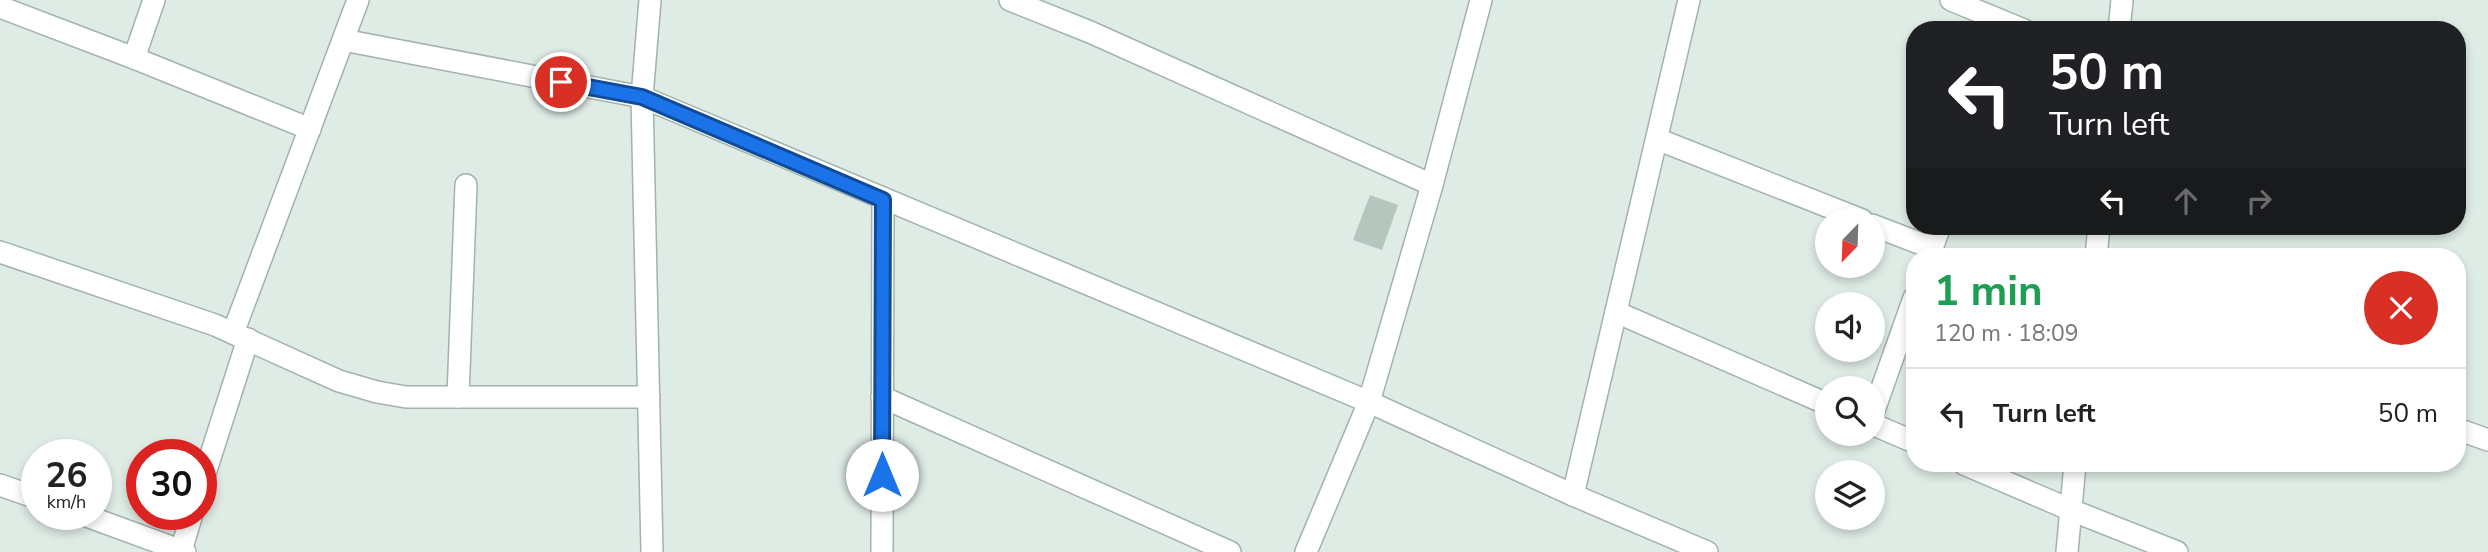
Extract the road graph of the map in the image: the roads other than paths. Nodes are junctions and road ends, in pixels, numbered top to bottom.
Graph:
1 (154, 0) edge
2 (358, 0) edge
3 (650, 0) edge
4 (1010, 0) edge
5 (1481, 0) edge
6 (1689, 0) edge
7 (1951, 0) edge
8 (2122, 0) edge
9 (0, 7) edge
10 (2000, 21) edge
11 (2120, 21) edge
12 (343, 40) junction
13 (134, 58) junction
14 (642, 97) junction
15 (310, 129) junction
16 (1657, 139) junction
17 (466, 185) dead end
18 (1432, 185) junction
19 (883, 200) junction
20 (1832, 208) edge
21 (1885, 231) edge
22 (1920, 248) edge
23 (0, 252) edge
24 (1616, 312) junction
25 (1906, 320) edge
26 (240, 336) junction
27 (1885, 379) edge
28 (458, 397) junction
29 (649, 397) junction
30 (882, 397) junction
31 (1815, 399) edge
32 (1369, 402) junction
33 (1885, 430) edge
34 (2466, 432) edge
35 (213, 439) edge
36 (1906, 439) edge
37 (2488, 440) edge
38 (1983, 472) edge
39 (2075, 472) edge
40 (0, 485) edge
41 (21, 492) edge
42 (1573, 495) junction
43 (2071, 510) junction
44 (112, 526) edge
45 (184, 530) edge
46 (175, 550) edge
47 (652, 552) edge
48 (882, 552) edge
49 (1230, 552) edge
50 (1306, 552) edge
51 (1707, 552) edge
52 (2067, 552) edge
53 (2177, 552) edge

1 - 13 street
2 - 12 street
3 - 14 street
4 - 18 street
5 - 18 street
6 - 16 street
7 - 10 street
8 - 11 street
9 - 13 street
12 - 14 street
12 - 15 street
13 - 15 street
14 - 19 street
14 - 29 street
15 - 26 street
16 - 20 street
16 - 24 street
17 - 28 street
18 - 32 street
19 - 30 street
19 - 32 street
21 - 22 street
23 - 26 street
24 - 31 street
24 - 42 street
25 - 27 street
26 - 28 street
26 - 35 street
28 - 29 street
29 - 47 street
30 - 48 street
30 - 49 street
32 - 42 street
32 - 50 street
33 - 36 street
34 - 37 street
38 - 43 street
39 - 43 street
40 - 41 street
42 - 51 street
43 - 52 street
43 - 53 street
44 - 46 street
45 - 46 street

